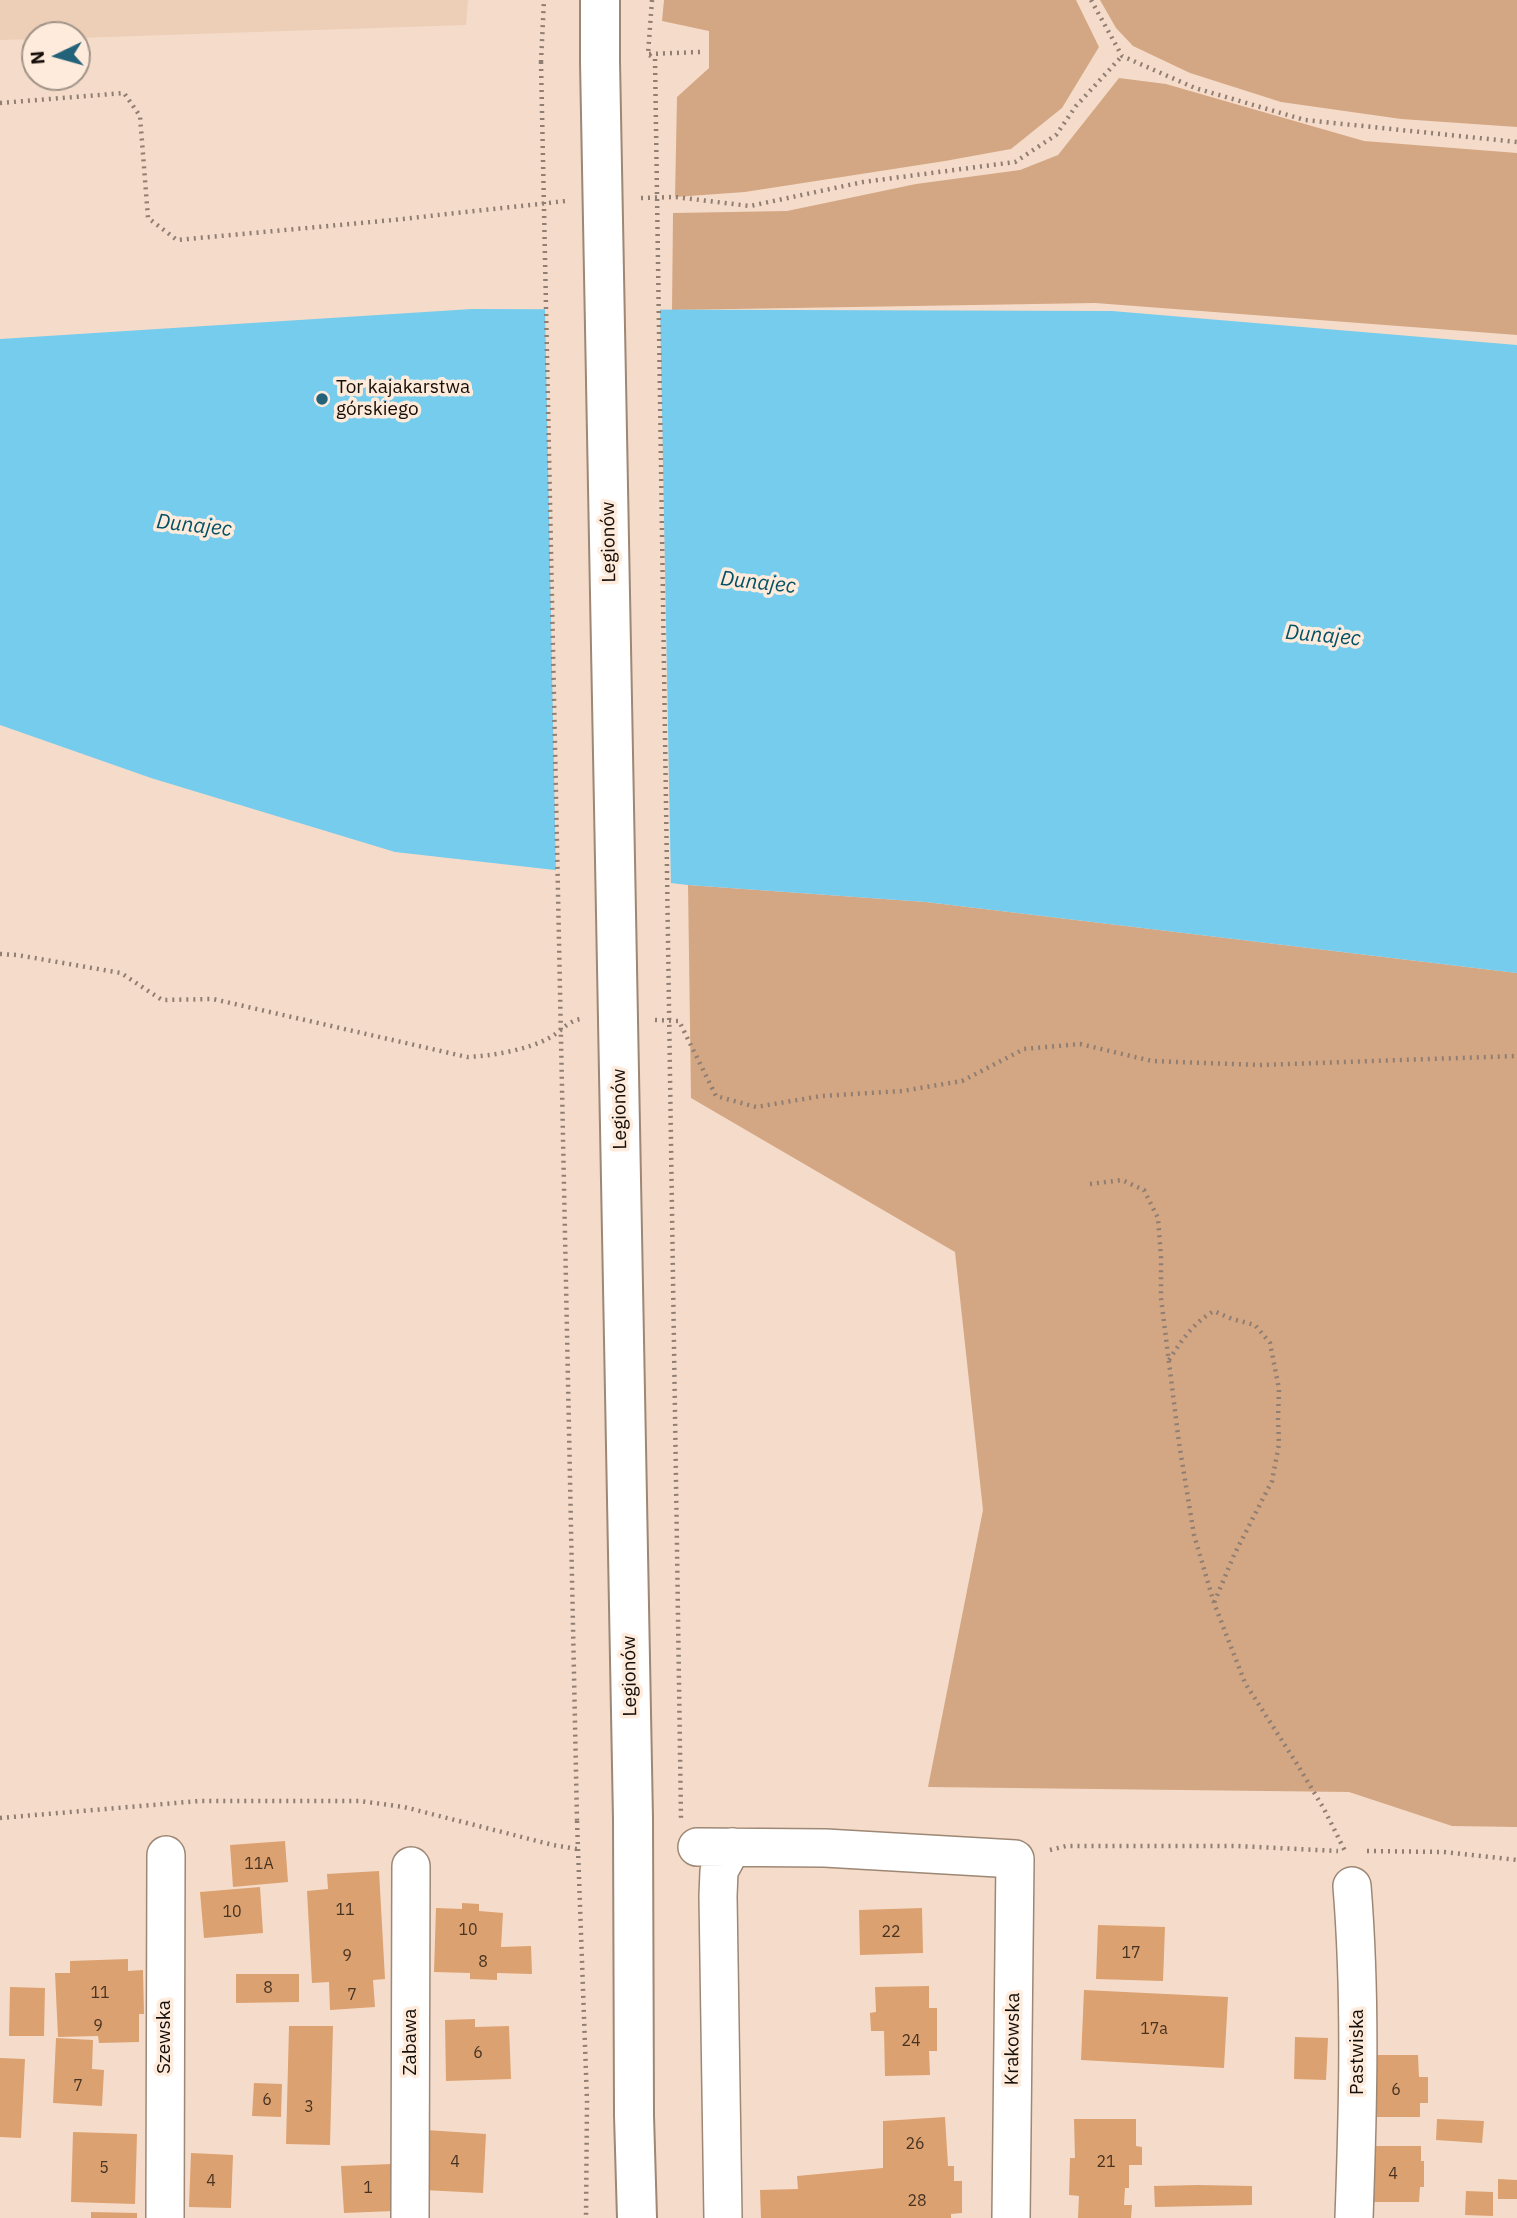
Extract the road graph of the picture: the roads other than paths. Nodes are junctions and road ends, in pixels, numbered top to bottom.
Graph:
1 (600, 0) edge
2 (166, 1855) dead end
3 (411, 1866) dead end
4 (1352, 1886) road end
5 (165, 2218) edge
6 (410, 2218) edge
7 (637, 2218) edge
8 (723, 2218) edge
9 (1011, 2218) edge
10 (1354, 2218) edge

1 - 7 main road, Legionów, bridge
2 - 5 street, Szewska
3 - 6 street, Zabawa
4 - 10 street, Pastwiska
8 - 9 street, Krakowska

